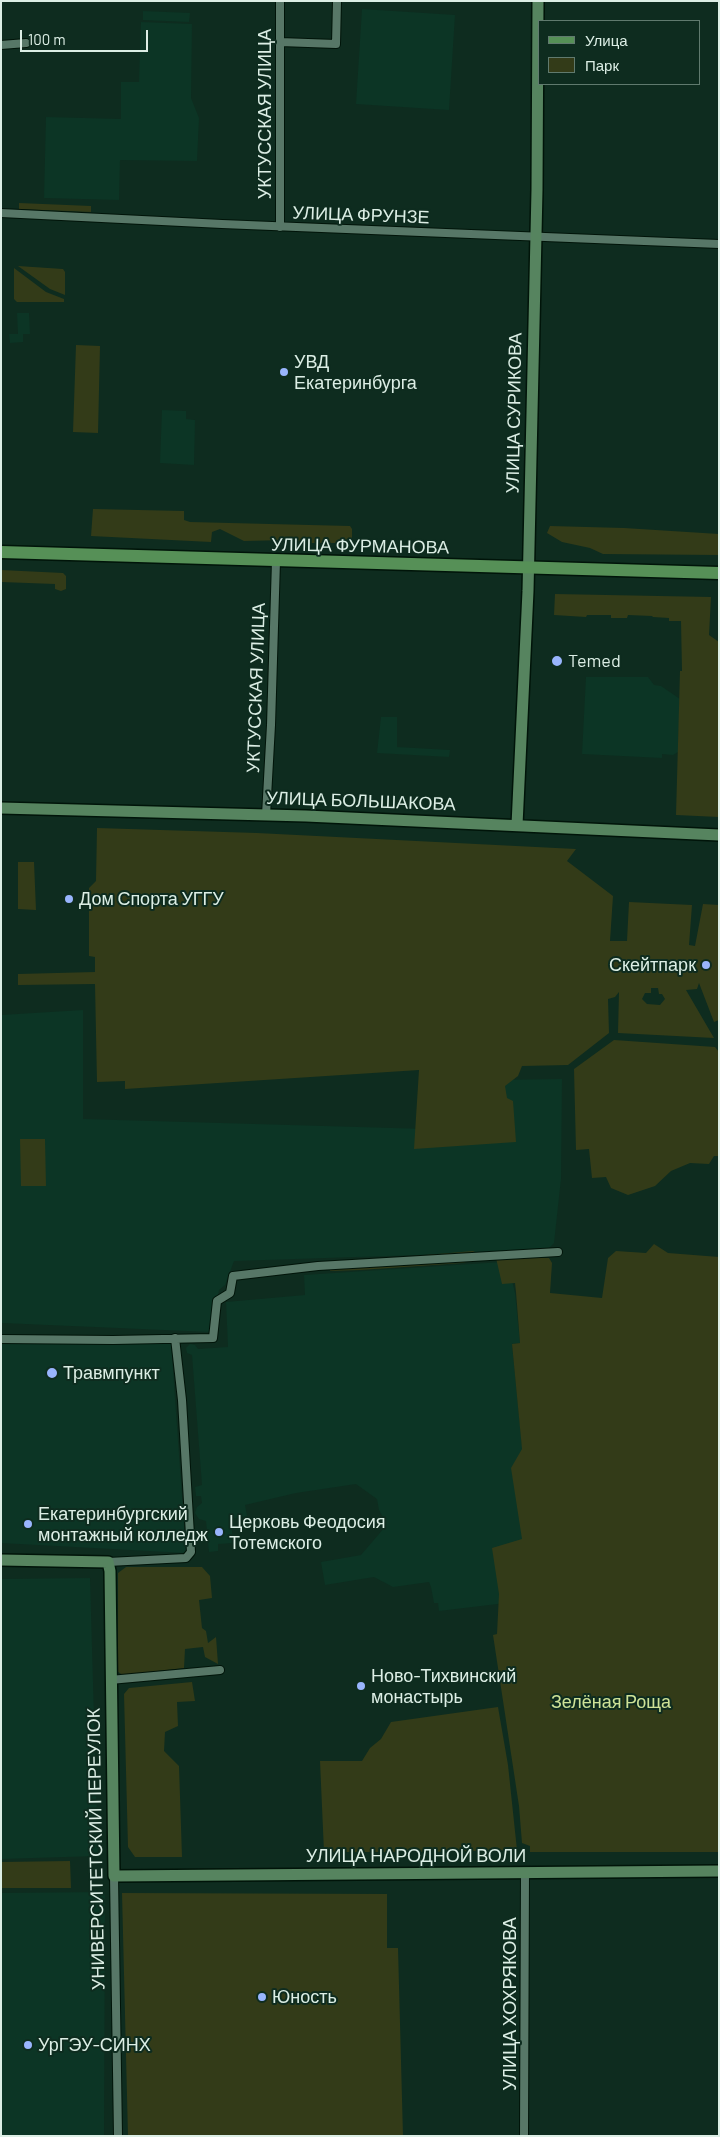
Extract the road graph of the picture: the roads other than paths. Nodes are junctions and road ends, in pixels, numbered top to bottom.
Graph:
1 (280, 1) edge
2 (336, 1) edge
3 (538, 1) edge
4 (280, 42) junction
5 (26, 43) dead end
6 (1, 45) edge
7 (1, 213) edge
8 (280, 226) junction
9 (536, 238) junction
10 (719, 244) edge
11 (1, 552) edge
12 (276, 561) junction
13 (528, 568) junction
14 (719, 573) edge
15 (1, 808) edge
16 (266, 815) junction
17 (517, 825) junction
18 (719, 836) edge
19 (558, 1252) dead end
20 (1, 1338) edge
21 (176, 1338) junction
22 (1, 1560) edge
23 (108, 1562) junction
24 (220, 1670) dead end
25 (110, 1680) junction
26 (719, 1871) edge
27 (525, 1872) junction
28 (114, 1876) junction
29 (118, 2136) edge
30 (524, 2136) edge

1 - 4 street, УКТУССКАЯ УЛИЦА
2 - 4 street
3 - 9 street, УЛИЦА СУРИКОВА
4 - 8 street, УКТУССКАЯ УЛИЦА
5 - 6 street
7 - 8 street, УЛИЦА ФРУНЗЕ
8 - 9 street, УЛИЦА ФРУНЗЕ
9 - 10 street, УЛИЦА ФРУНЗЕ
9 - 13 street, УЛИЦА СУРИКОВА
11 - 12 main road, УЛИЦА ФУРМАНОВА
12 - 13 main road, УЛИЦА ФУРМАНОВА
12 - 16 street, УКТУССКАЯ УЛИЦА
13 - 14 main road, УЛИЦА ФУРМАНОВА
13 - 17 street, УЛИЦА СУРИКОВА
15 - 16 street, УЛИЦА БОЛЬШАКОВА
16 - 17 street, УЛИЦА БОЛЬШАКОВА
17 - 18 street, УЛИЦА БОЛЬШАКОВА
19 - 21 street
20 - 21 street
21 - 23 street
22 - 23 street
23 - 25 street, УНИВЕРСИТЕТСКИЙ ПЕРЕУЛОК
24 - 25 street
25 - 28 street, УНИВЕРСИТЕТСКИЙ ПЕРЕУЛОК
26 - 27 street, УЛИЦА НАРОДНОЙ ВОЛИ
27 - 28 street, УЛИЦА НАРОДНОЙ ВОЛИ
27 - 30 street, УЛИЦА ХОХРЯКОВА
28 - 29 street, УНИВЕРСИТЕТСКИЙ ПЕРЕУЛОК

